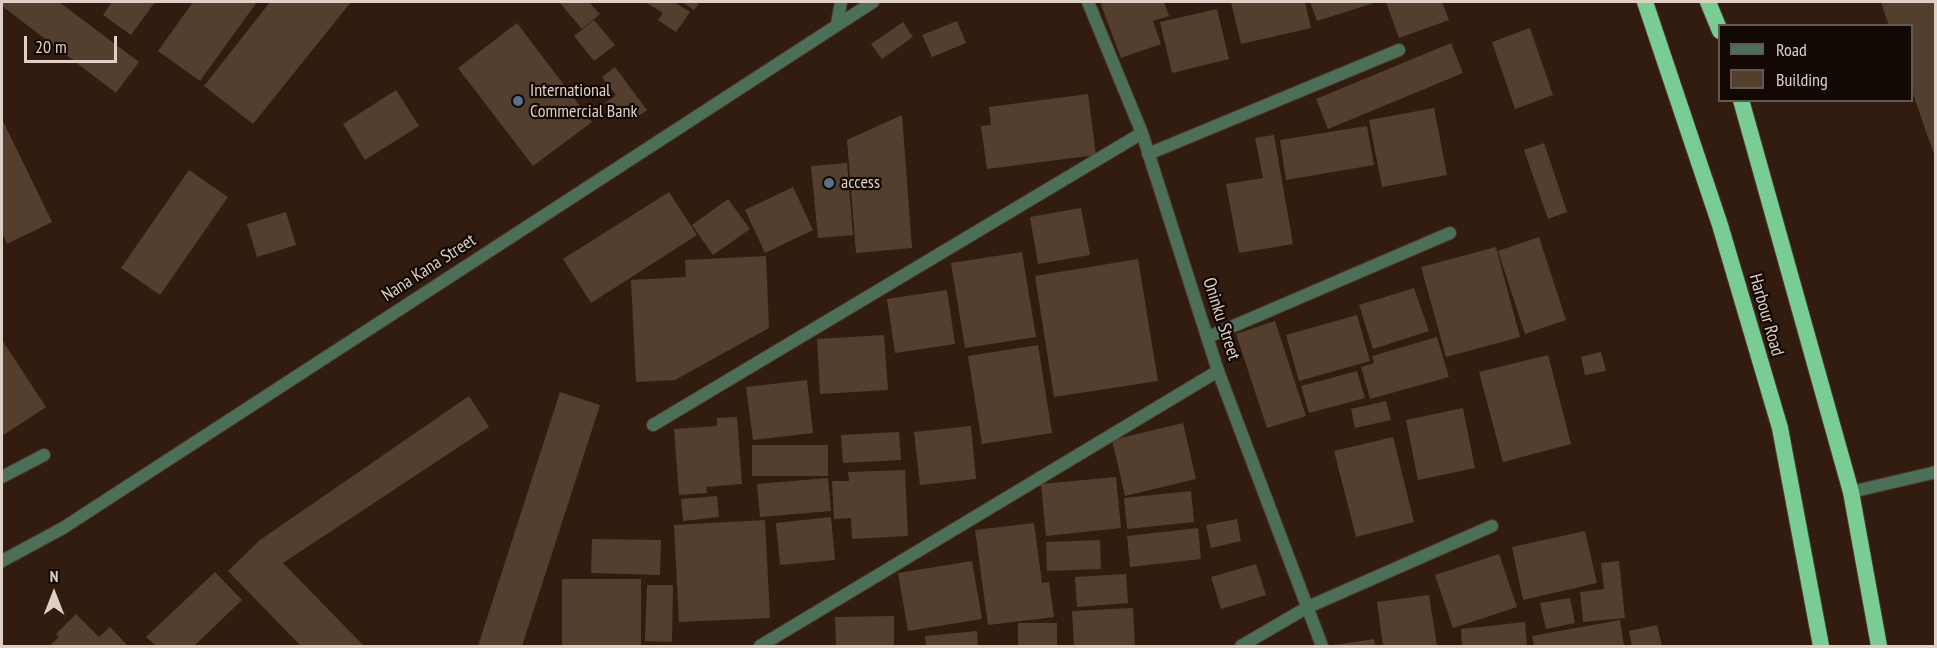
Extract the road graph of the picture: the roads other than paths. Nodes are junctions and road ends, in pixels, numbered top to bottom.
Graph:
1 (841, 2) edge
2 (873, 2) edge
3 (1088, 2) edge
4 (1645, 2) edge
5 (1708, 2) edge
6 (837, 24) junction
7 (1718, 28) edge
8 (1399, 50) dead end
9 (1742, 102) edge
10 (1142, 133) junction
11 (1148, 154) junction
12 (1450, 234) dead end
13 (1208, 337) junction
14 (1218, 371) junction
15 (653, 425) dead end
16 (44, 455) dead end
17 (1935, 472) edge
18 (2, 477) edge
19 (1851, 492) junction
20 (1492, 526) dead end
21 (2, 561) edge
22 (1308, 607) junction
23 (760, 646) edge
24 (1241, 646) edge
25 (1322, 646) edge
26 (1821, 646) edge
27 (1880, 646) edge

1 - 6 street
2 - 6 street, Nana Kana Street
3 - 10 street, Oninku Street
4 - 26 highway, Harbour Road
5 - 7 highway
6 - 21 street, Nana Kana Street
8 - 11 street
9 - 19 highway, Harbour Road
10 - 11 street, Oninku Street
10 - 15 street
11 - 13 street, Oninku Street
12 - 13 street
13 - 14 street, Oninku Street
14 - 22 street, Oninku Street
14 - 23 street
16 - 18 street
17 - 19 street
19 - 27 highway, Harbour Road
20 - 22 street
22 - 24 street
22 - 25 street, Oninku Street

